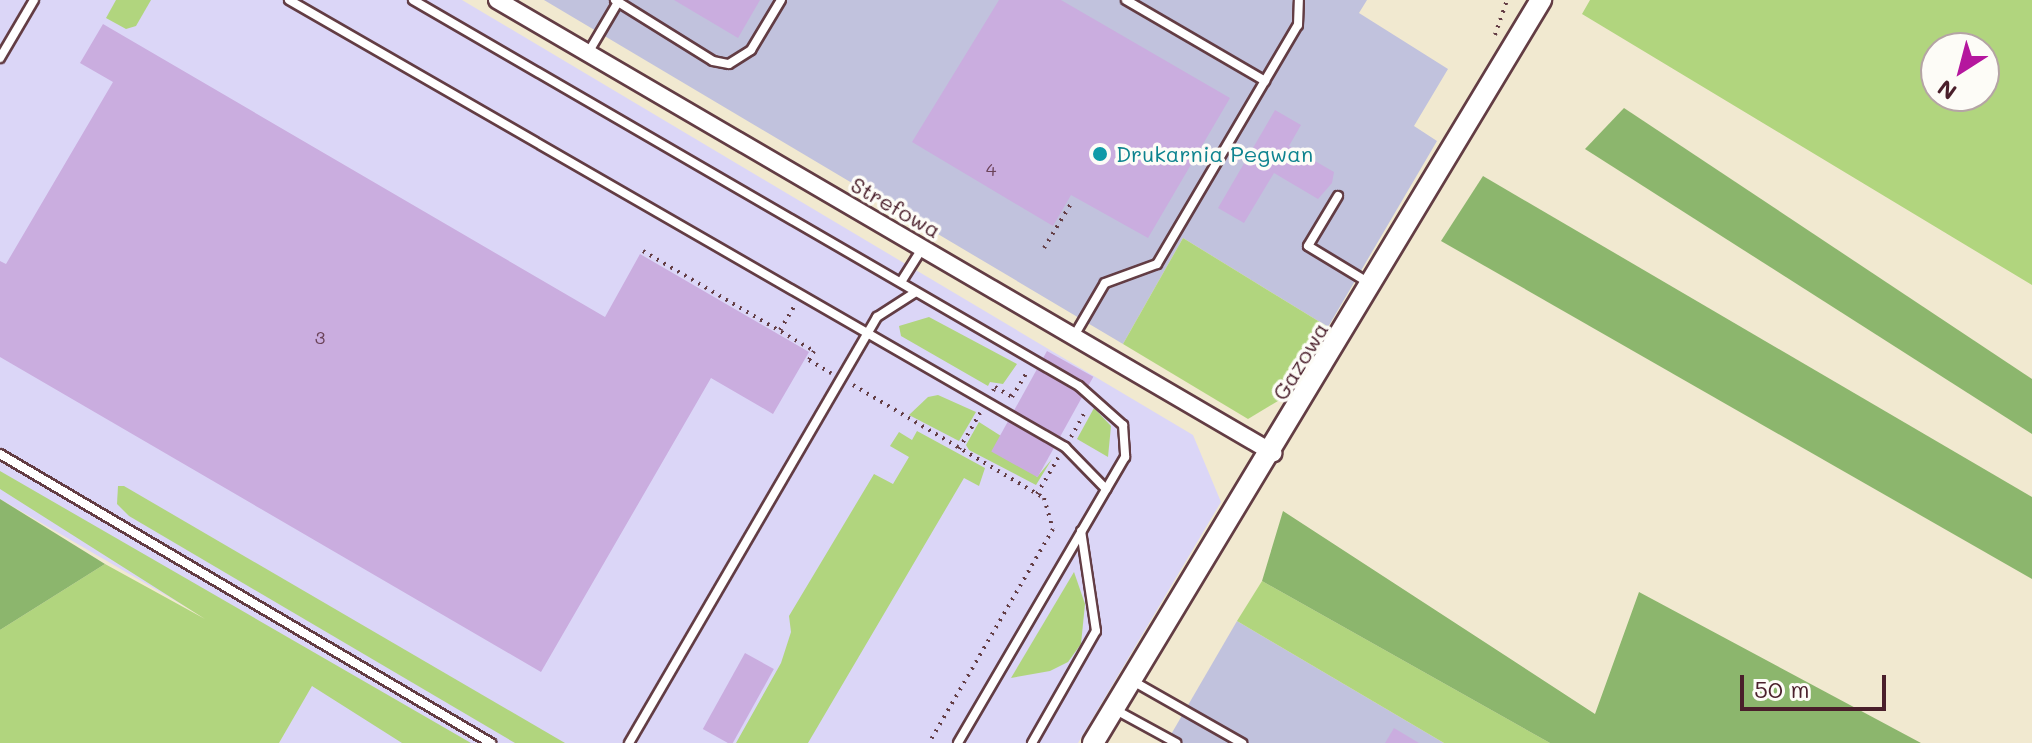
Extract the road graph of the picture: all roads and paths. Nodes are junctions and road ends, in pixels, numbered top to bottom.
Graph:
1 (34, 0) edge
2 (289, 0) edge
3 (413, 0) edge
4 (497, 0) edge
5 (781, 0) edge
6 (1299, 0) edge
7 (1541, 0) edge
8 (616, 1) edge
9 (1129, 1) edge
10 (588, 53) junction
11 (0, 58) edge
12 (1265, 81) junction
13 (1338, 196) dead end
14 (1072, 202) dead end
15 (923, 247) junction
16 (1044, 248) dead end
17 (643, 251) dead end
18 (901, 282) junction
19 (1373, 285) junction
20 (916, 292) junction
21 (867, 336) junction
22 (1074, 336) junction
23 (842, 379) junction
24 (1093, 398) junction
25 (1065, 447) junction
26 (1273, 453) junction
27 (0, 454) edge
28 (1106, 489) junction
29 (1037, 494) junction
30 (1081, 531) junction
31 (1131, 679) junction
32 (1114, 708) junction
33 (491, 743) edge
34 (629, 743) edge
35 (929, 743) edge
36 (958, 743) edge
37 (1032, 743) edge
38 (1093, 743) edge
39 (1176, 743) edge
40 (1242, 743) edge

1 - 11 lane
2 - 21 lane
3 - 18 lane
4 - 10 street, Strefowa
5 - 8 lane
6 - 12 lane
7 - 19 street, Gazowa
8 - 10 lane
9 - 12 lane
10 - 15 street, Strefowa
12 - 22 lane
13 - 19 lane
14 - 16 path
15 - 18 lane
15 - 22 street, Strefowa
17 - 23 path
18 - 20 lane
19 - 26 street, Gazowa
20 - 21 lane
20 - 24 lane
21 - 23 lane
21 - 25 lane
22 - 26 street, Strefowa
23 - 29 path
23 - 34 lane
24 - 25 path
24 - 28 lane
25 - 28 lane
25 - 29 path
26 - 31 street, Gazowa
27 - 33 lane
28 - 30 lane
29 - 35 path
30 - 36 lane
30 - 37 lane
31 - 32 street, Gazowa
31 - 40 lane
32 - 38 street, Gazowa
32 - 39 lane

